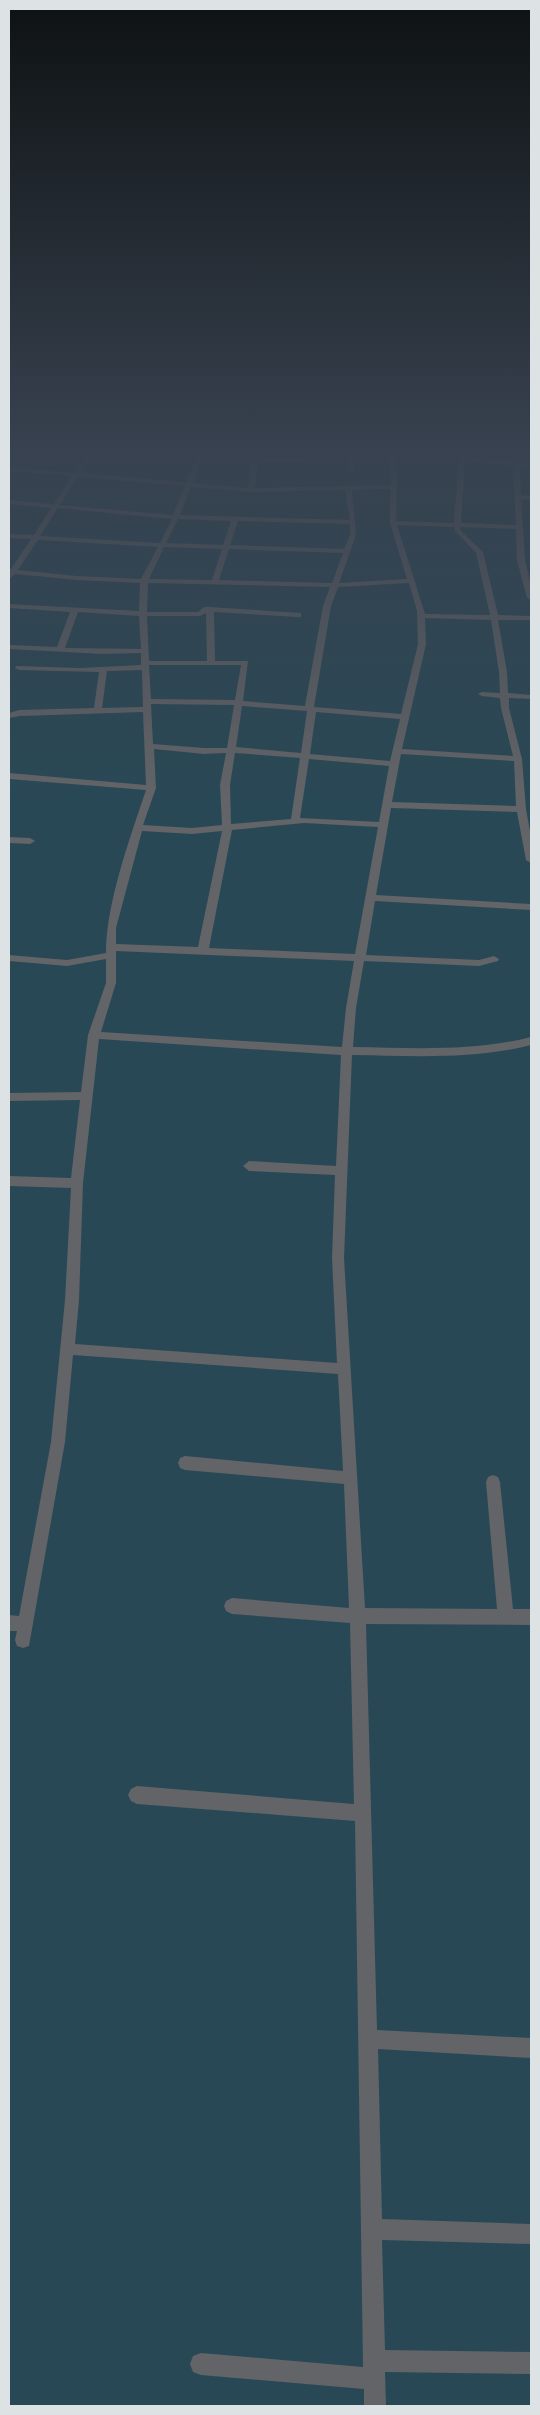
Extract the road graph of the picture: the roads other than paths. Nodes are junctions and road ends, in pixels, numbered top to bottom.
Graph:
1 (150, 569) edge
2 (220, 569) edge
3 (340, 569) edge
4 (408, 569) edge
5 (483, 569) edge
6 (524, 569) edge
7 (10, 573) edge
8 (144, 581) junction
9 (412, 581) junction
10 (215, 582) junction
11 (334, 585) junction
12 (530, 589) edge
13 (531, 598) edge
14 (9, 606) edge
15 (210, 609) junction
16 (75, 610) junction
17 (143, 614) junction
18 (298, 615) dead end
19 (421, 616) junction
20 (494, 618) junction
21 (531, 618) edge
22 (9, 647) edge
23 (60, 650) junction
24 (144, 651) junction
25 (211, 663) junction
26 (145, 665) junction
27 (18, 668) dead end
28 (103, 669) junction
29 (482, 694) dead end
30 (505, 696) junction
31 (531, 697) edge
32 (238, 703) junction
33 (147, 705) junction
34 (311, 709) junction
35 (98, 710) junction
36 (10, 714) edge
37 (405, 717) junction
38 (149, 746) junction
39 (230, 750) junction
40 (305, 756) junction
41 (396, 758) junction
42 (518, 759) junction
43 (9, 776) edge
44 (151, 788) junction
45 (531, 801) edge
46 (387, 805) junction
47 (520, 805) junction
48 (295, 822) junction
49 (384, 825) junction
50 (138, 828) junction
51 (227, 829) junction
52 (9, 840) edge
53 (30, 841) dead end
54 (531, 860) edge
55 (370, 898) junction
56 (531, 907) edge
57 (203, 950) junction
58 (111, 951) junction
59 (9, 958) edge
60 (360, 958) junction
61 (494, 959) dead end
62 (94, 1035) junction
63 (531, 1041) edge
64 (347, 1051) junction
65 (86, 1096) junction
66 (9, 1097) edge
67 (249, 1166) dead end
68 (342, 1171) junction
69 (9, 1181) edge
70 (77, 1183) junction
71 (68, 1349) junction
72 (344, 1369) junction
73 (186, 1463) dead end
74 (351, 1478) junction
75 (493, 1482) dead end
76 (232, 1606) dead end
77 (358, 1616) junction
78 (506, 1616) junction
79 (531, 1616) edge
80 (9, 1623) edge
81 (137, 1795) dead end
82 (363, 1813) junction
83 (368, 2039) junction
84 (531, 2048) edge
85 (372, 2230) junction
86 (531, 2234) edge
87 (531, 2363) edge
88 (201, 2364) dead end
89 (374, 2370) junction
90 (375, 2406) edge

1 - 8 street
2 - 10 street
3 - 11 street
4 - 9 street
5 - 20 street
6 - 12 street
7 - 8 street
8 - 10 street
8 - 17 street
9 - 11 street
9 - 19 street
10 - 11 street
11 - 34 street
12 - 13 street
14 - 16 street
15 - 17 street
15 - 18 street
15 - 25 street
16 - 17 street
16 - 23 street
17 - 24 street
19 - 20 street
19 - 37 street
20 - 21 street
20 - 30 street
22 - 23 street
23 - 24 street
24 - 26 street
25 - 26 street
25 - 32 street
26 - 28 street
26 - 33 street
27 - 28 street
28 - 35 street
29 - 30 street
30 - 31 street
30 - 42 street
32 - 33 street
32 - 34 street
32 - 39 street
33 - 35 street
33 - 38 street
34 - 37 street
34 - 40 street
35 - 36 street
37 - 41 street
38 - 39 street
38 - 44 street
39 - 40 street
39 - 51 street
40 - 41 street
40 - 48 street
41 - 42 street
41 - 46 street
42 - 47 street
43 - 44 street
44 - 50 street
45 - 47 street
46 - 47 street
46 - 49 street
47 - 54 street
48 - 49 street
48 - 51 street
49 - 55 street
50 - 51 street
50 - 58 street
51 - 57 street
52 - 53 street
55 - 56 street
55 - 60 street
57 - 58 street
57 - 60 street
58 - 59 street
58 - 62 street
60 - 61 street
60 - 64 street
62 - 64 street
62 - 65 street
63 - 64 street
64 - 68 street
65 - 66 street
65 - 70 street
67 - 68 street
68 - 72 street
69 - 70 street
70 - 71 street
71 - 72 street
71 - 80 street
72 - 74 street
73 - 74 street
74 - 77 street
75 - 78 street
76 - 77 street
77 - 78 street
77 - 82 street
78 - 79 street
81 - 82 street
82 - 83 street
83 - 84 street
83 - 85 street
85 - 86 street
85 - 89 street
87 - 89 street
88 - 89 street
89 - 90 street

